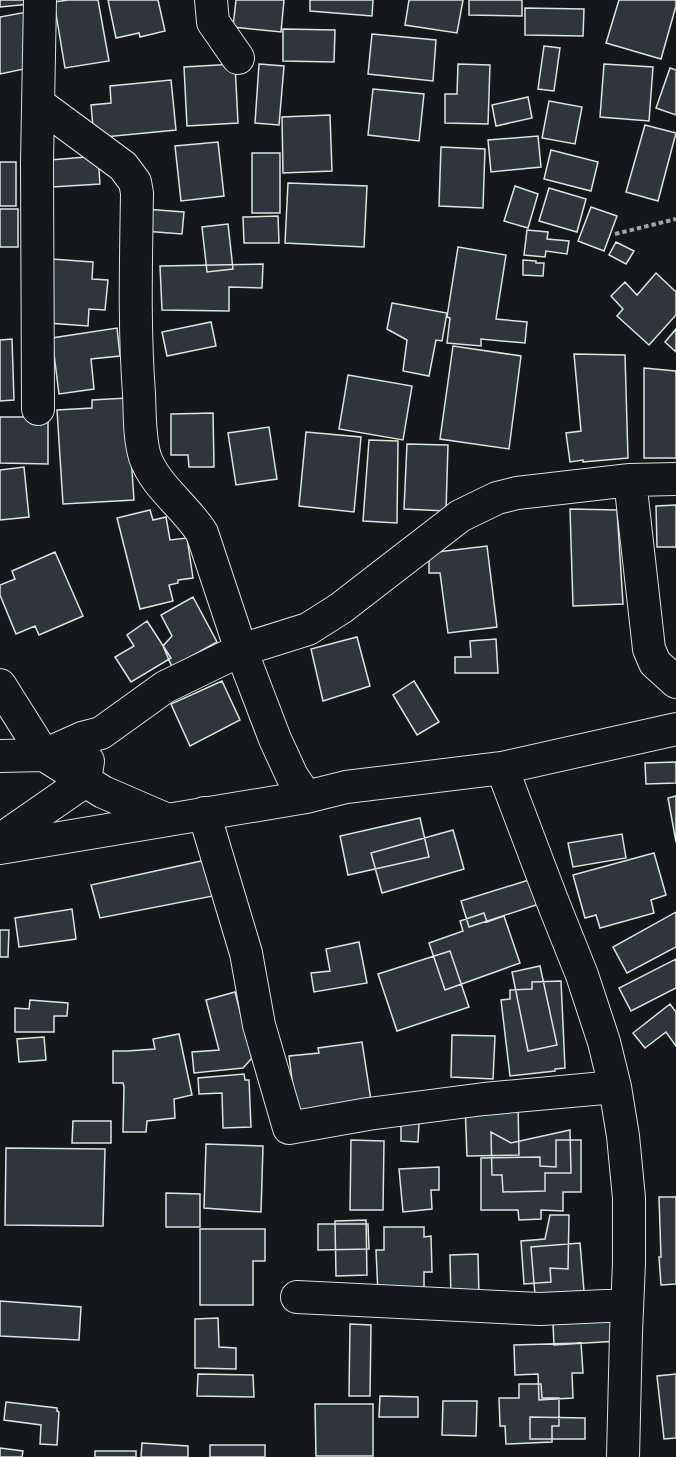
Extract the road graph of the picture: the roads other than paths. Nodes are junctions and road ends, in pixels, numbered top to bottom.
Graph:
1 (40, 0) edge
2 (211, 0) edge
3 (238, 58) dead end
4 (39, 104) junction
5 (38, 409) dead end
6 (676, 479) edge
7 (630, 480) junction
8 (241, 650) junction
9 (676, 682) edge
10 (0, 685) edge
11 (676, 729) edge
12 (101, 733) junction
13 (44, 754) junction
14 (0, 756) edge
15 (502, 768) junction
16 (86, 781) junction
17 (306, 797) junction
18 (204, 813) junction
19 (168, 820) junction
20 (0, 840) edge
21 (0, 848) edge
22 (615, 1087) junction
23 (297, 1297) dead end
24 (627, 1305) junction
25 (607, 1457) edge
26 (623, 1457) edge

1 - 4 street
2 - 3 street
4 - 5 street
4 - 8 street
6 - 7 street
7 - 8 street
7 - 9 street
8 - 12 street
8 - 17 street
10 - 13 street
11 - 15 street
12 - 13 street
12 - 16 street
13 - 14 street
13 - 16 street
15 - 17 street
15 - 22 street
16 - 19 street
16 - 20 street
17 - 18 street
18 - 19 street
18 - 22 street
19 - 21 street
22 - 24 street
23 - 24 street
24 - 26 street
25 - 26 street

